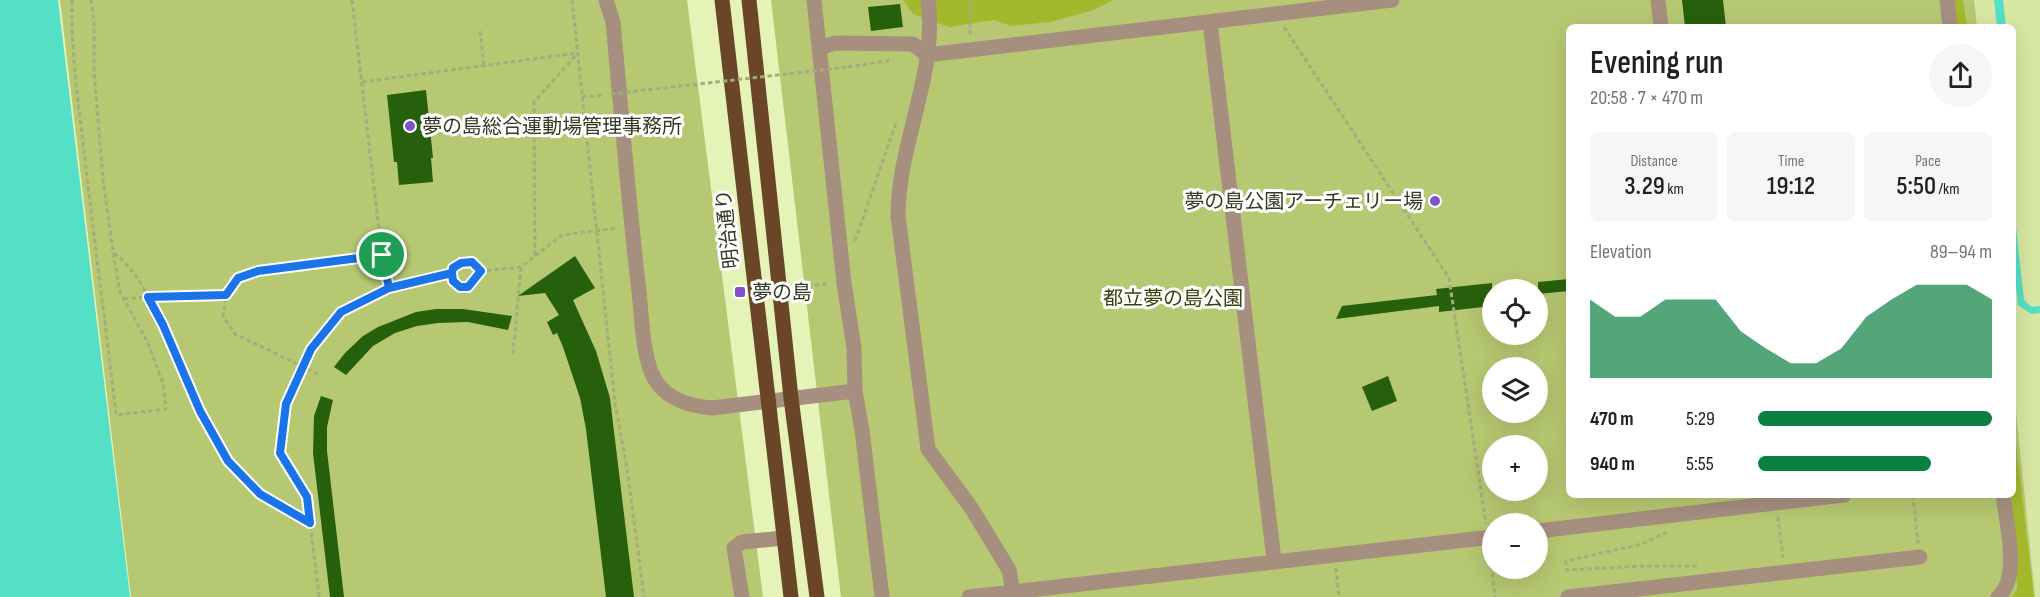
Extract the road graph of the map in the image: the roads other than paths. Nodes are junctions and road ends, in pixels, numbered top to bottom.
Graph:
1 (606, 0) edge
2 (722, 0) edge
3 (749, 0) edge
4 (814, 0) edge
5 (928, 0) edge
6 (1392, 0) edge
7 (1658, 0) edge
8 (1947, 0) edge
9 (1210, 22) junction
10 (1661, 24) edge
11 (1950, 24) edge
12 (820, 48) junction
13 (927, 55) junction
14 (855, 390) junction
15 (791, 398) junction
16 (768, 401) junction
17 (1818, 498) edge
18 (2003, 498) edge
19 (1718, 505) edge
20 (1548, 530) edge
21 (784, 538) junction
22 (1482, 538) edge
23 (1920, 556) road end
24 (1274, 560) junction
25 (1014, 594) edge
26 (742, 597) edge
27 (791, 597) edge
28 (817, 597) edge
29 (882, 597) edge
30 (969, 597) edge
31 (1568, 597) edge
32 (1998, 597) edge

1 - 16 street
2 - 16 main road, 明治通り
3 - 15 main road
4 - 12 street
5 - 13 street
6 - 9 street
7 - 10 street
8 - 11 street
9 - 13 street
9 - 24 street
12 - 13 street
12 - 14 street
13 - 25 street
14 - 15 street
14 - 29 street
15 - 16 street
15 - 28 main road
16 - 21 main road, 明治通り
17 - 19 street
18 - 32 street
19 - 20 street
21 - 26 street
21 - 27 main road, 明治通り
22 - 24 street
23 - 31 street
24 - 25 street
25 - 30 street

